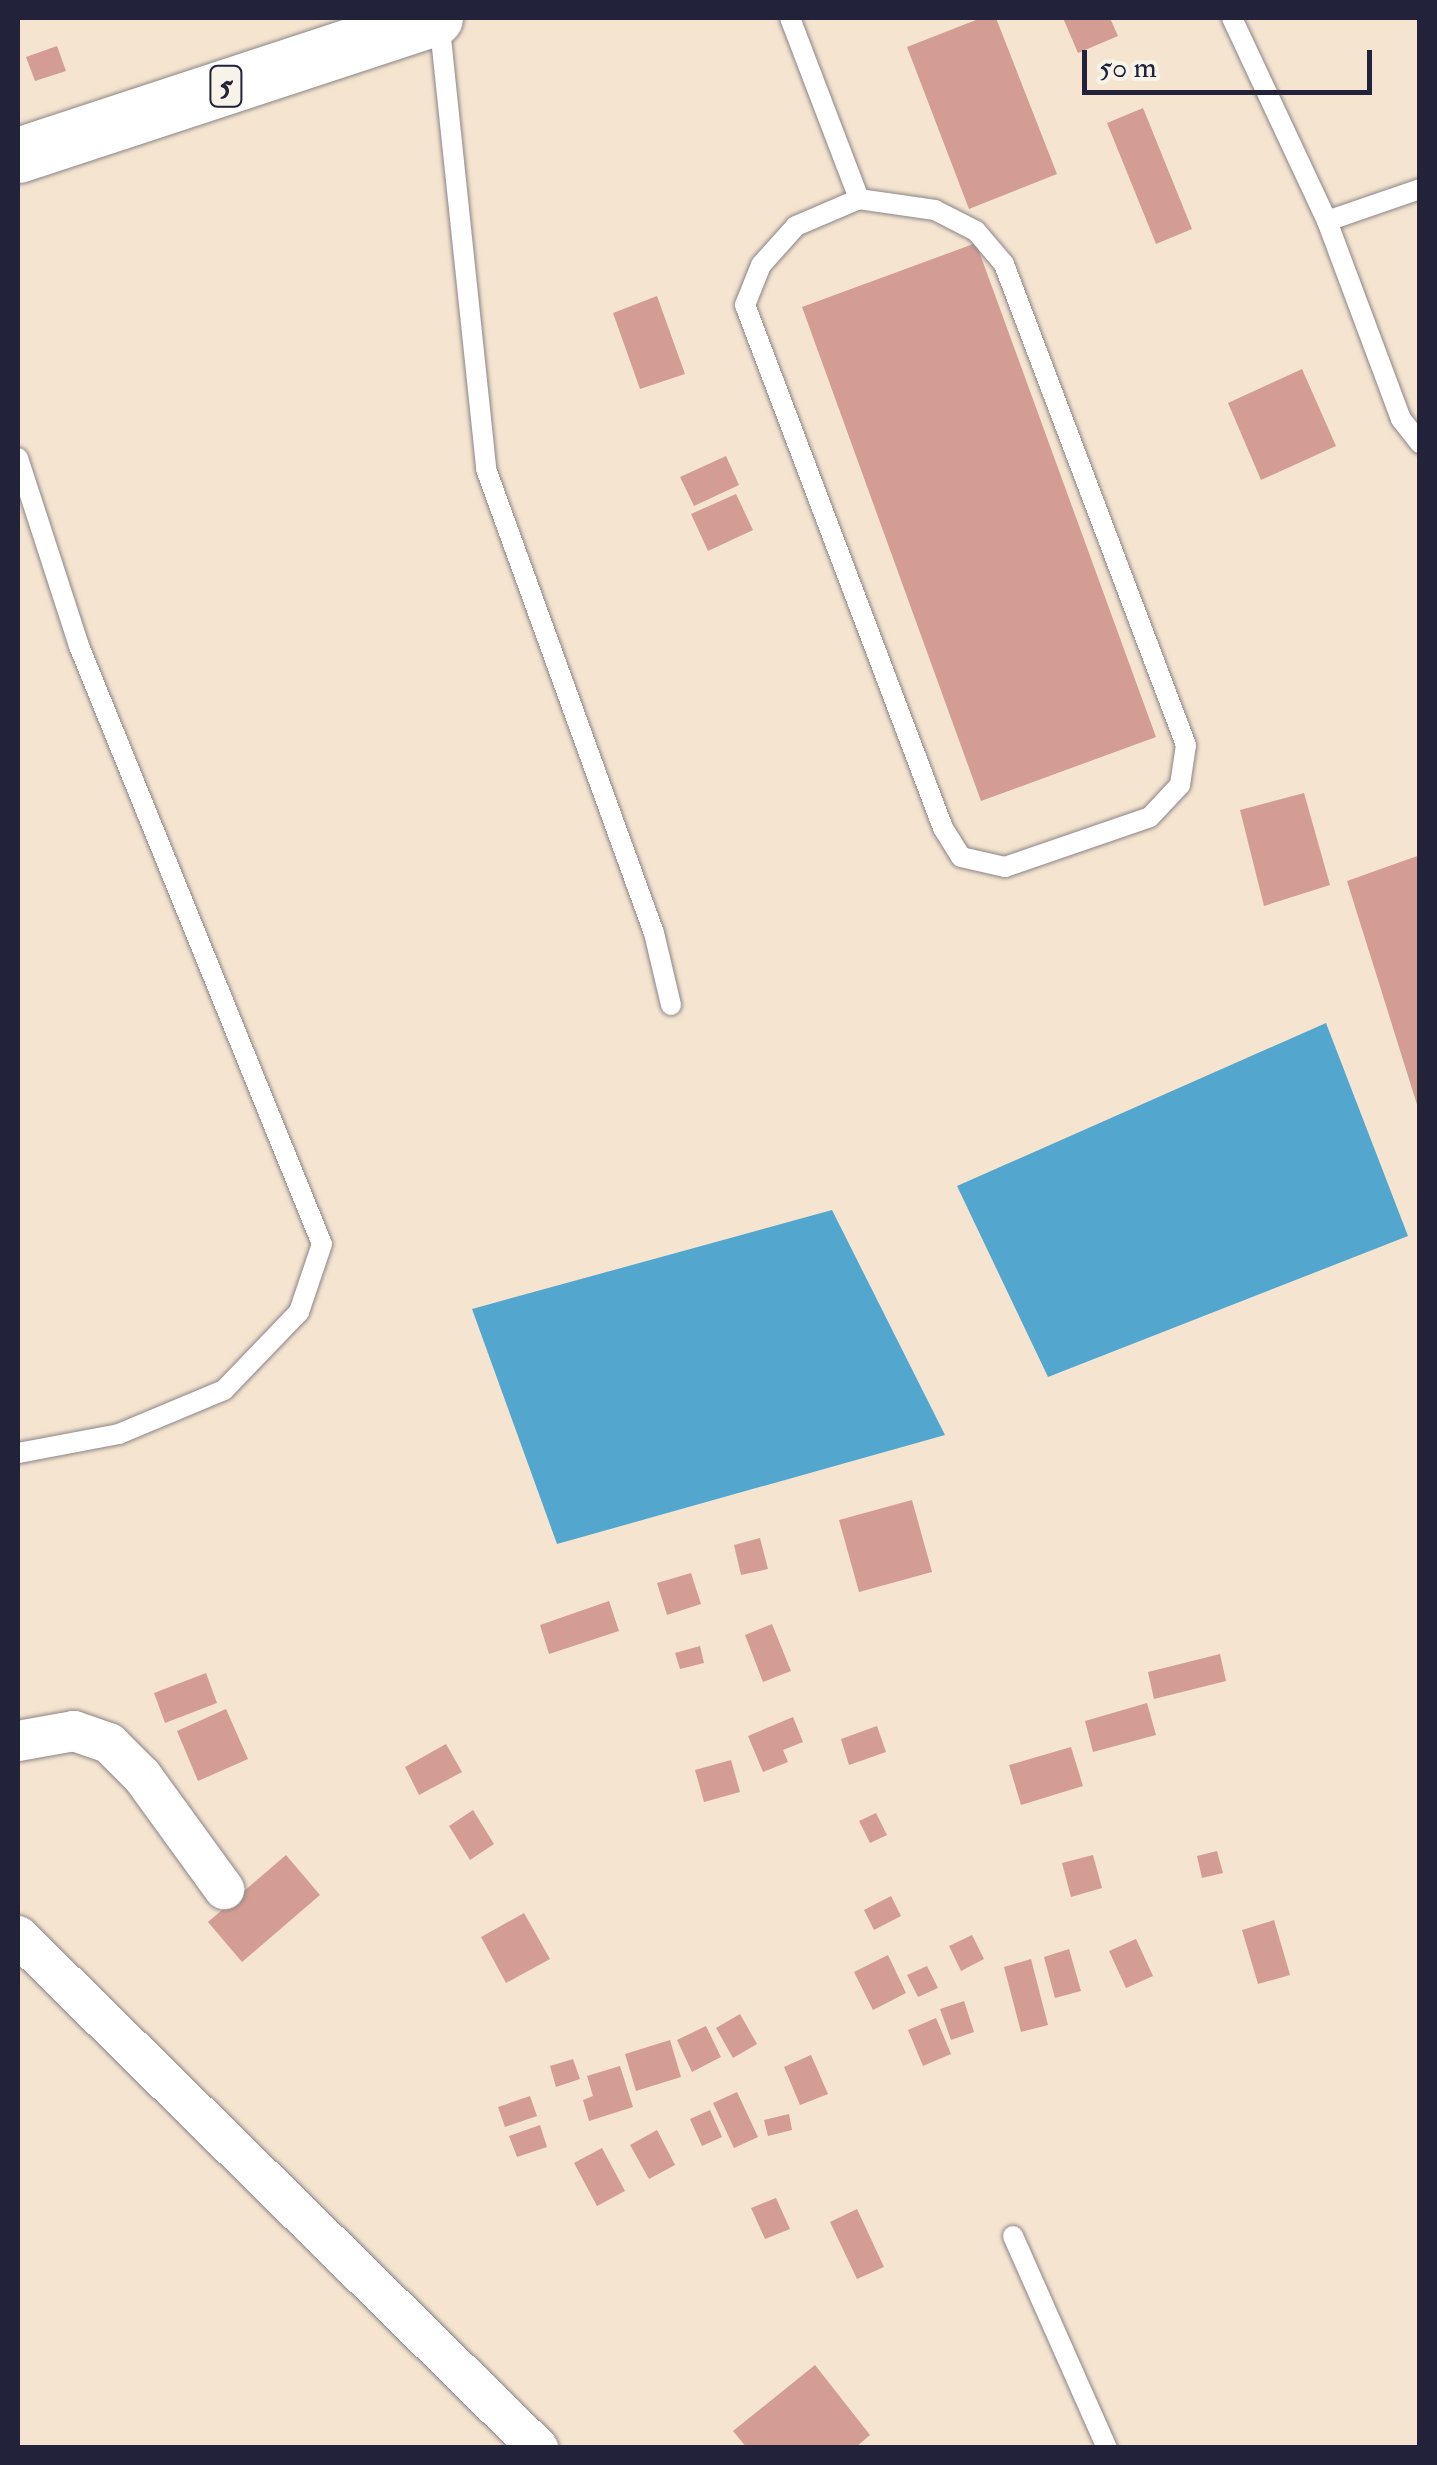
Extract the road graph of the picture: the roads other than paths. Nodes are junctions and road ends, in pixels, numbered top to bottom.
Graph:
1 (437, 18) edge
2 (790, 18) edge
3 (1232, 18) edge
4 (18, 156) edge
5 (1420, 189) edge
6 (859, 199) junction
7 (1327, 221) junction
8 (1410, 416) edge
9 (1420, 443) edge
10 (18, 458) edge
11 (671, 1005) dead end
12 (18, 1452) edge
13 (18, 1741) edge
14 (224, 1889) dead end
15 (18, 1936) edge
16 (1013, 2236) dead end
17 (538, 2448) edge
18 (1107, 2448) edge

1 - 4 highway, 5
1 - 11 lane
2 - 6 lane
3 - 7 lane
5 - 7 lane
6 - 6 lane
7 - 8 lane
8 - 9 lane
10 - 12 lane
13 - 14 street
15 - 17 street
16 - 18 lane

